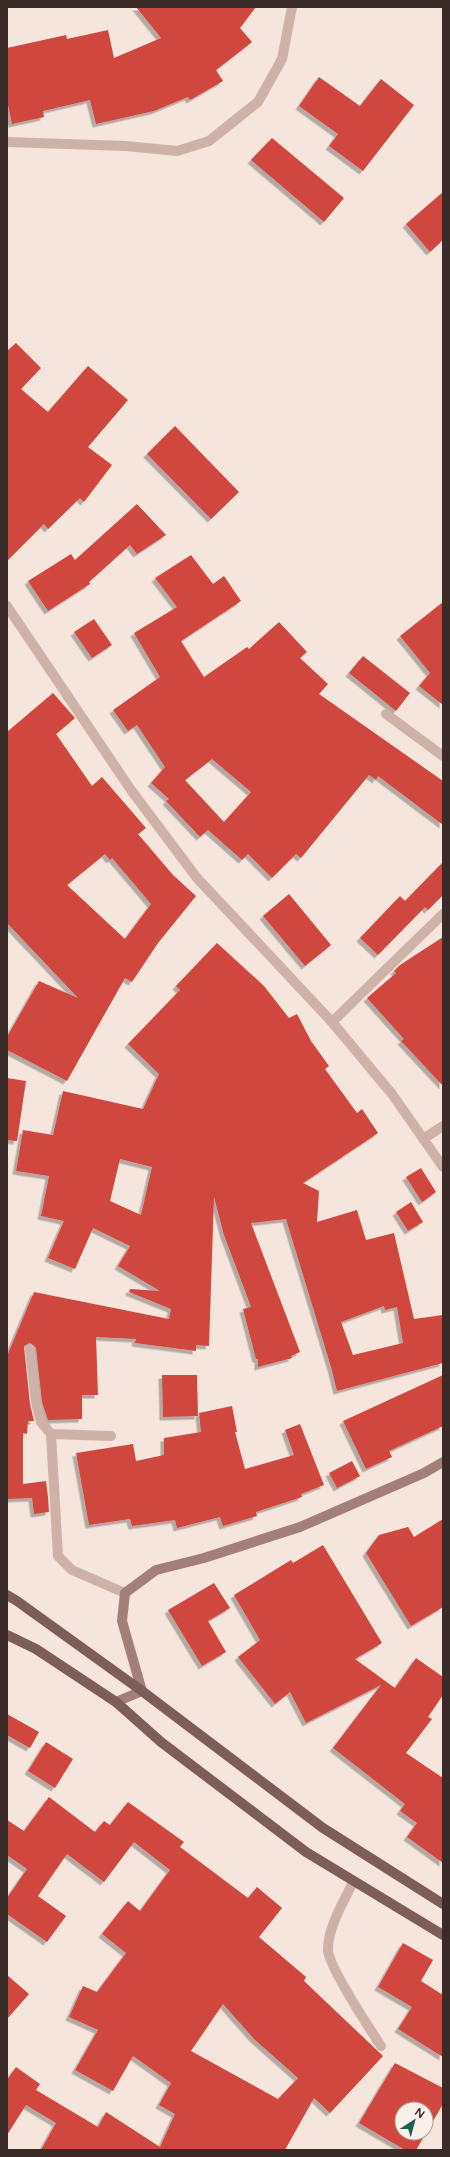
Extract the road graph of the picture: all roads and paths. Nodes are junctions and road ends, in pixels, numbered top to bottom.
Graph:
1 (292, 7) edge
2 (7, 142) edge
3 (7, 606) edge
4 (386, 714) dead end
5 (443, 756) edge
6 (443, 914) edge
7 (332, 1022) junction
8 (443, 1126) edge
9 (423, 1139) junction
10 (443, 1167) edge
11 (30, 1349) dead end
12 (51, 1434) junction
13 (111, 1436) dead end
14 (443, 1462) edge
15 (125, 1593) junction
16 (7, 1595) edge
17 (7, 1635) edge
18 (142, 1691) junction
19 (116, 1702) junction
20 (353, 1882) junction
21 (443, 1904) edge
22 (443, 1935) edge
23 (381, 2046) dead end

1 - 2 street
3 - 7 street
4 - 5 street
6 - 7 street
7 - 9 street
8 - 9 street
9 - 10 street
11 - 12 street
12 - 13 street
12 - 15 street
14 - 15 street
15 - 18 street
16 - 18 main road
17 - 19 main road
18 - 19 street
18 - 21 main road
19 - 20 main road
20 - 22 main road
20 - 23 street

